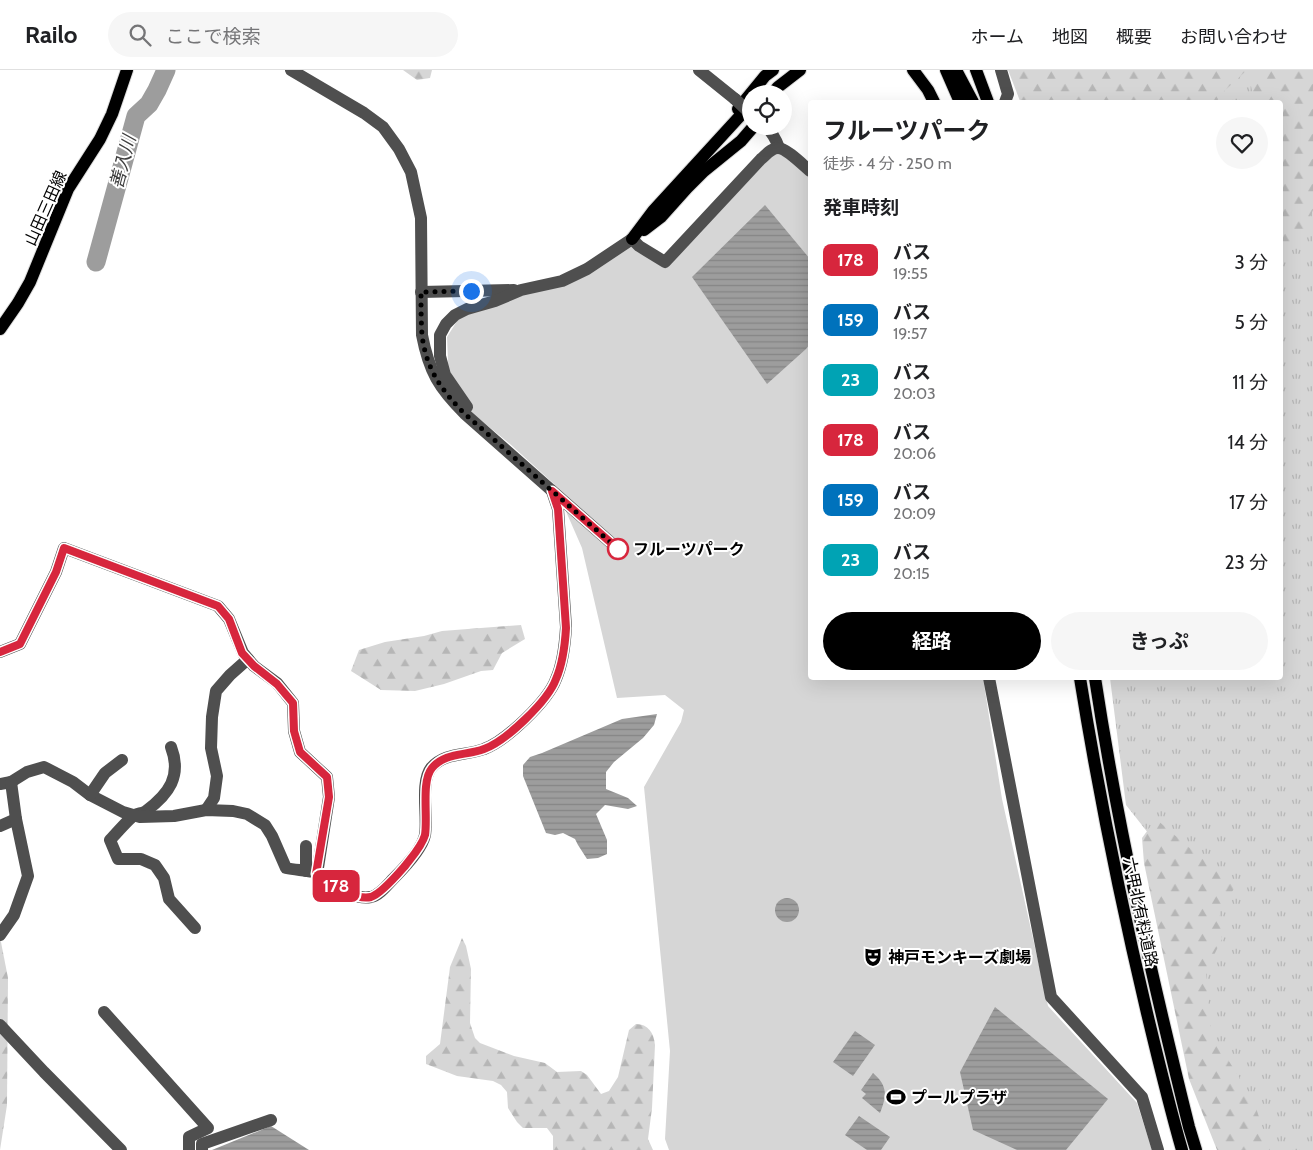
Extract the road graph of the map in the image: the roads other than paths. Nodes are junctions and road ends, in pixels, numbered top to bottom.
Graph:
1 (128, 70) edge
2 (291, 70) edge
3 (699, 70) edge
4 (773, 70) edge
5 (779, 70) edge
6 (913, 70) edge
7 (941, 70) edge
8 (946, 70) edge
9 (956, 70) edge
10 (960, 70) edge
11 (976, 70) edge
12 (1001, 70) edge
13 (798, 71) edge
14 (767, 85) edge
15 (780, 85) edge
16 (789, 85) edge
17 (962, 97) edge
18 (933, 100) edge
19 (987, 100) edge
20 (1006, 100) edge
21 (742, 106) edge
22 (742, 115) edge
23 (742, 125) edge
24 (746, 135) edge
25 (773, 135) edge
26 (779, 148) junction
27 (700, 168) junction
28 (808, 169) edge
29 (632, 239) junction
30 (522, 290) junction
31 (421, 292) junction
32 (0, 329) edge
33 (487, 433) junction
34 (552, 491) junction
35 (618, 549) dead end
36 (0, 652) edge
37 (248, 659) junction
38 (989, 680) edge
39 (1080, 680) edge
40 (1095, 680) edge
41 (171, 747) dead end
42 (122, 760) dead end
43 (5, 783) edge
44 (90, 795) junction
45 (206, 810) junction
46 (134, 815) junction
47 (16, 819) junction
48 (0, 826) edge
49 (306, 846) dead end
50 (311, 873) junction
51 (195, 928) dead end
52 (0, 935) edge
53 (104, 1012) dead end
54 (0, 1025) edge
55 (271, 1120) dead end
56 (121, 1150) edge
57 (189, 1150) edge
58 (202, 1150) edge
59 (1158, 1150) edge
60 (1182, 1150) edge
61 (1196, 1150) edge

1 - 32 main road, 山田三田線
2 - 31 street
3 - 21 street, bridge
4 - 27 main road
5 - 14 main road
6 - 18 main road
7 - 17 main road
8 - 17 main road
9 - 17 main road
10 - 17 main road
11 - 19 main road
12 - 20 street
13 - 15 main road
13 - 16 main road
22 - 27 main road
23 - 27 main road
24 - 27 main road
25 - 26 street
26 - 28 street
26 - 29 street
27 - 29 main road
29 - 30 street
30 - 31 street
30 - 33 street
31 - 33 street
33 - 34 street
34 - 35 street
34 - 50 street
36 - 37 street
37 - 45 street
37 - 50 street
38 - 59 street
39 - 60 main road, 六甲北有料道路
40 - 61 main road, 六甲北有料道路
41 - 46 street
42 - 44 street
43 - 44 street
43 - 47 street
44 - 46 street
45 - 46 street
45 - 50 street
46 - 51 street
47 - 48 street
47 - 52 street
49 - 50 street
53 - 57 street
54 - 56 street
55 - 58 street

